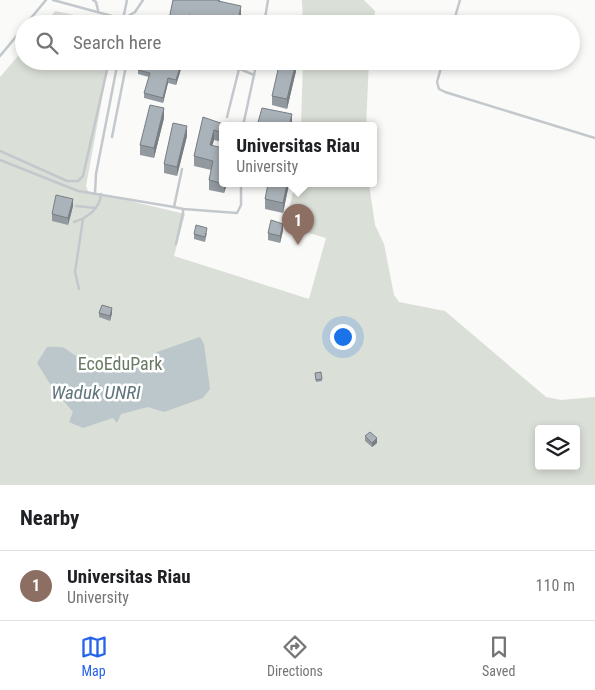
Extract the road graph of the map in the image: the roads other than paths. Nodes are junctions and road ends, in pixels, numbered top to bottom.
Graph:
1 (46, 0) edge
2 (53, 0) edge
3 (93, 0) edge
4 (128, 0) edge
5 (143, 0) edge
6 (268, 0) edge
7 (460, 0) edge
8 (98, 10) junction
9 (34, 15) edge
10 (112, 15) edge
11 (124, 15) edge
12 (130, 15) edge
13 (266, 15) edge
14 (456, 15) edge
15 (15, 38) edge
16 (0, 56) edge
17 (107, 70) edge
18 (116, 70) edge
19 (125, 70) edge
20 (240, 70) edge
21 (242, 70) edge
22 (255, 70) edge
23 (440, 70) edge
24 (254, 75) junction
25 (113, 81) junction
26 (122, 84) junction
27 (227, 117) dead end
28 (244, 122) edge
29 (112, 136) dead end
30 (595, 138) edge
31 (0, 151) edge
32 (0, 160) edge
33 (182, 169) dead end
34 (241, 187) edge
35 (95, 193) junction
36 (101, 194) junction
37 (76, 206) dead end
38 (174, 207) junction
39 (96, 208) junction
40 (183, 209) junction
41 (83, 219) junction
42 (74, 222) dead end
43 (176, 244) dead end
44 (79, 289) dead end

1 - 9 lane
2 - 8 lane
3 - 8 lane
4 - 11 lane
5 - 12 lane
6 - 13 lane
7 - 14 lane
8 - 10 lane
15 - 16 lane
17 - 31 lane
18 - 25 lane
19 - 26 lane
20 - 27 lane
21 - 24 lane
22 - 24 lane
23 - 30 lane
24 - 28 lane
25 - 26 lane
25 - 35 lane
26 - 29 lane
32 - 35 lane
33 - 38 lane
34 - 40 lane
35 - 36 lane
36 - 38 lane
36 - 39 lane
37 - 39 lane
38 - 40 lane
39 - 41 lane
40 - 43 lane
41 - 42 lane
41 - 44 lane

